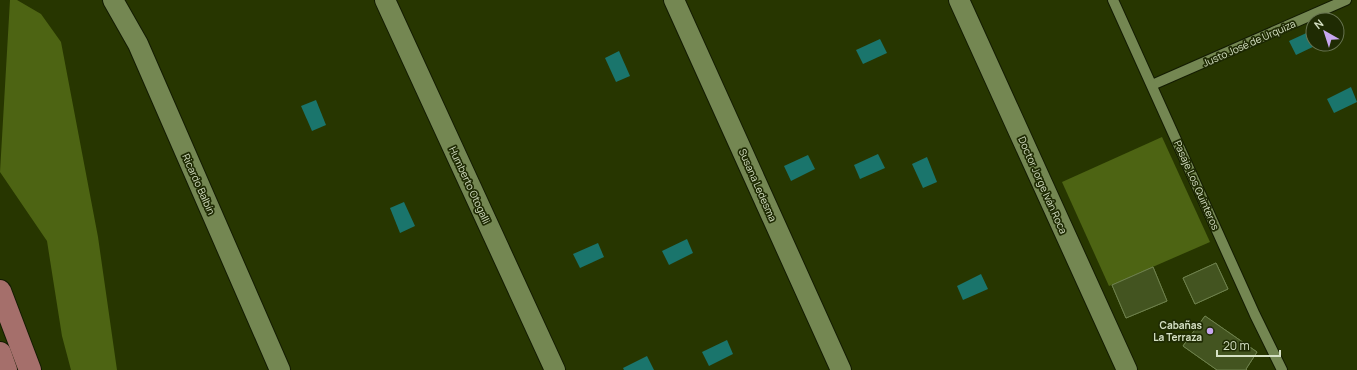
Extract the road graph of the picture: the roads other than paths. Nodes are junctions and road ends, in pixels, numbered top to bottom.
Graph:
1 (114, 0) edge
2 (385, 0) edge
3 (674, 0) edge
4 (959, 0) edge
5 (1113, 0) edge
6 (1346, 0) edge
7 (1152, 85) junction
8 (0, 291) edge
9 (0, 353) edge
10 (6, 370) edge
11 (30, 370) edge
12 (280, 370) edge
13 (555, 370) edge
14 (841, 370) edge
15 (1126, 370) edge
16 (1282, 370) edge

1 - 12 street, Ricardo Balbín
2 - 13 street, Humberto Otogalli
3 - 14 street, Susana Ledesma
4 - 15 street, Doctor Jorge Iván Roca
5 - 7 lane, Pasaje Los Quinteros
6 - 7 lane, Justo José de Urquiza
7 - 16 lane, Pasaje Los Quinteros
8 - 11 main road
9 - 10 main road

